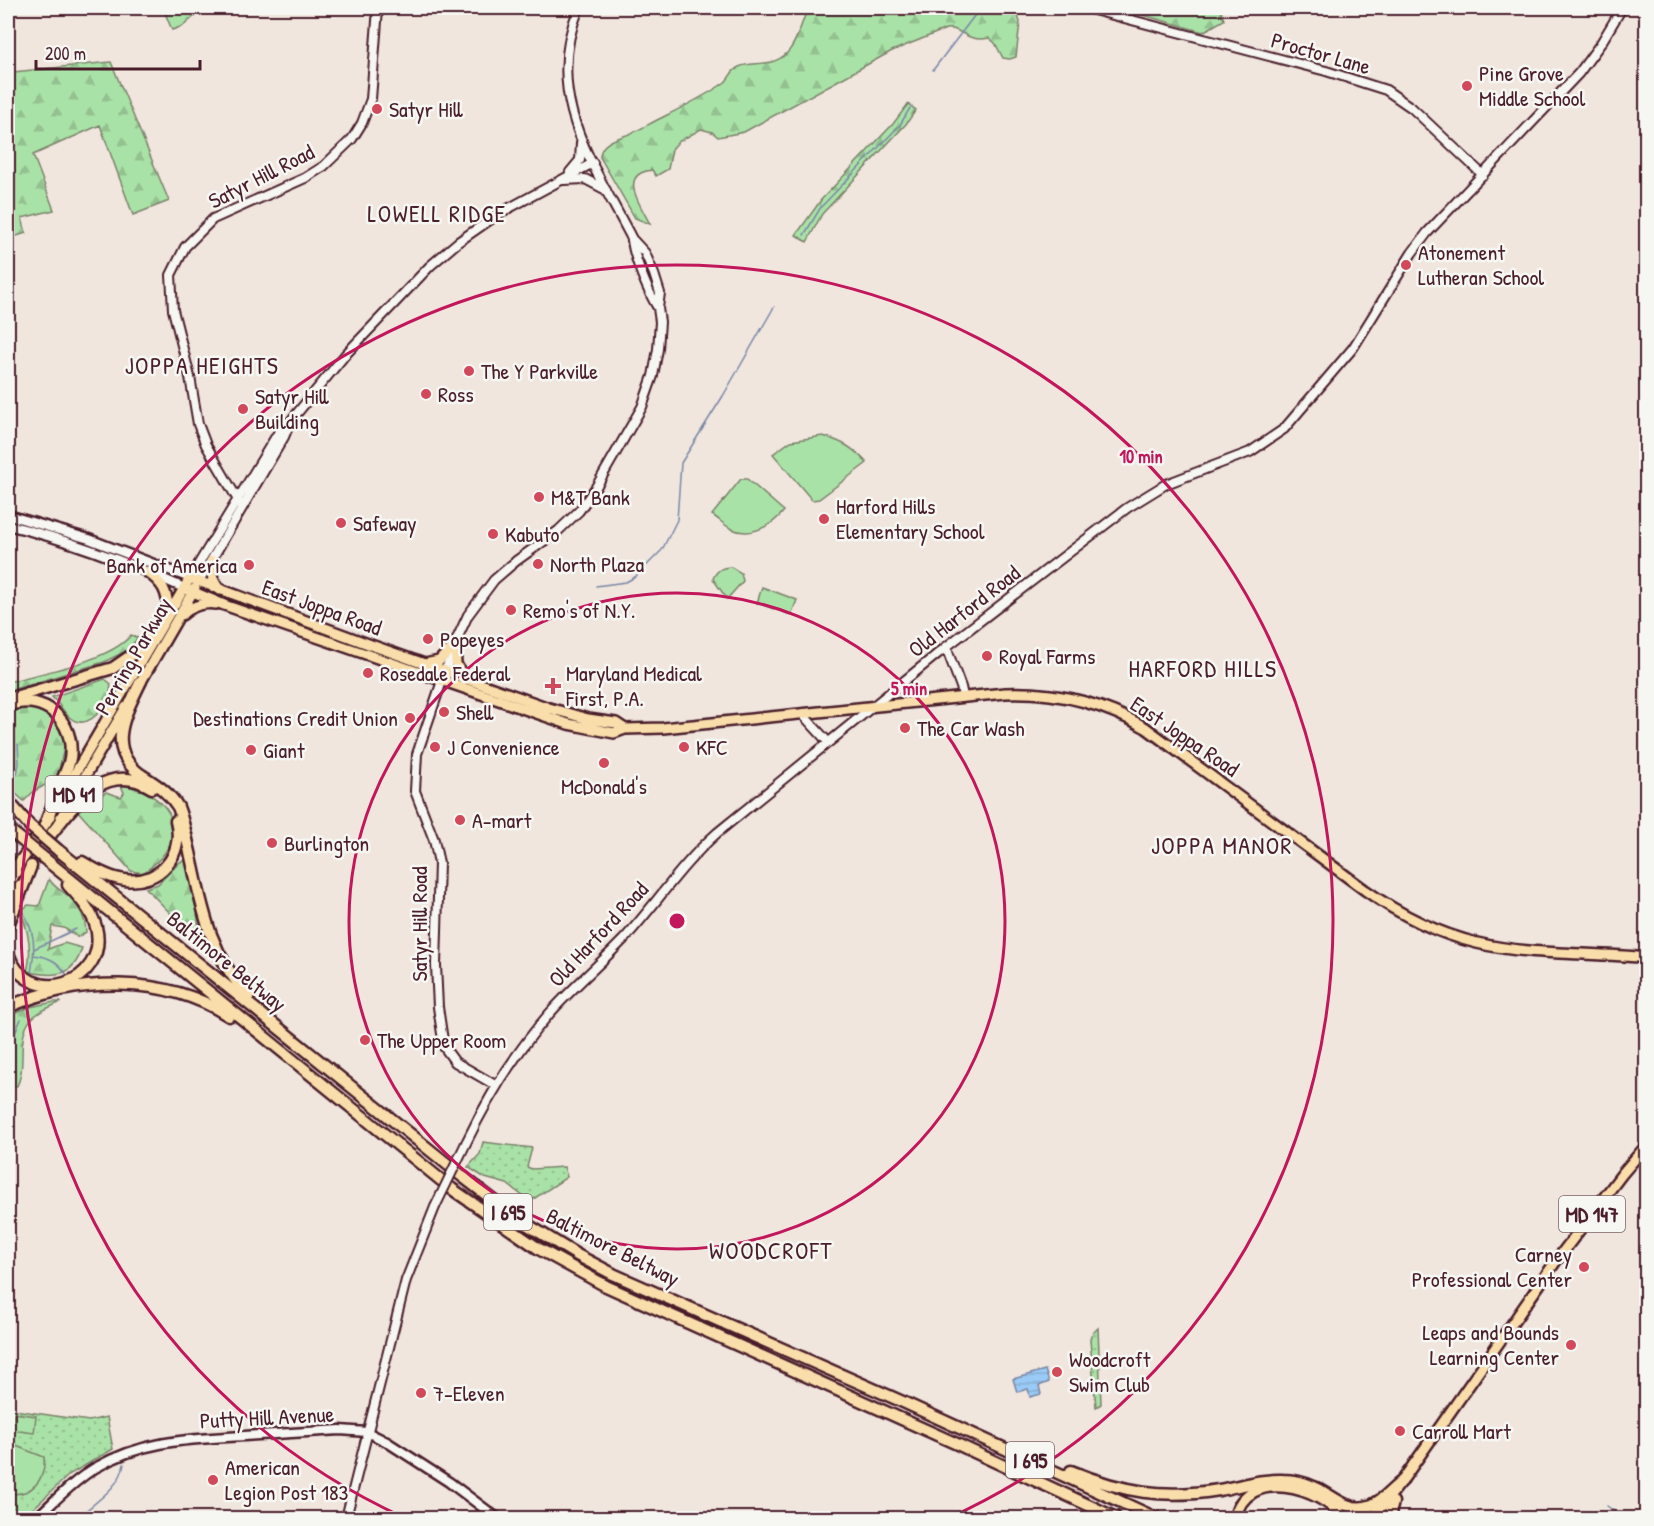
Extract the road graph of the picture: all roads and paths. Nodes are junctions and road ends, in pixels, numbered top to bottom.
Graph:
1 (378, 8) edge
2 (579, 8) edge
3 (1086, 8) edge
4 (1622, 8) edge
5 (581, 141) junction
6 (593, 163) junction
7 (1483, 175) junction
8 (557, 182) junction
9 (607, 191) junction
10 (240, 504) junction
11 (8, 515) edge
12 (8, 525) edge
13 (212, 561) junction
14 (146, 571) junction
15 (195, 580) junction
16 (188, 590) junction
17 (220, 590) junction
18 (224, 605) junction
19 (169, 620) junction
20 (454, 645) junction
21 (946, 647) junction
22 (424, 664) junction
23 (443, 676) junction
24 (465, 678) junction
25 (141, 681) junction
26 (963, 696) junction
27 (8, 699) edge
28 (8, 706) edge
29 (874, 706) junction
30 (805, 713) junction
31 (625, 729) junction
32 (828, 742) junction
33 (8, 801) edge
34 (8, 809) edge
35 (46, 822) junction
36 (27, 824) junction
37 (11, 833) edge
38 (49, 837) junction
39 (29, 850) junction
40 (58, 850) junction
41 (48, 862) junction
42 (32, 866) junction
43 (8, 877) edge
44 (8, 886) edge
45 (8, 906) edge
46 (8, 925) edge
47 (8, 953) edge
48 (1647, 958) edge
49 (8, 1007) edge
50 (276, 1025) junction
51 (271, 1042) junction
52 (495, 1085) junction
53 (1647, 1146) edge
54 (903, 1402) junction
55 (880, 1409) junction
56 (367, 1432) junction
57 (1402, 1481) junction
58 (1393, 1502) junction
59 (36, 1518) edge
60 (346, 1518) edge
61 (497, 1518) edge
62 (1099, 1518) edge
63 (1116, 1518) edge
64 (1156, 1518) edge
65 (1235, 1518) edge
66 (1344, 1518) edge
67 (1373, 1518) edge
68 (1383, 1518) edge
69 (1389, 1518) edge

1 - 10 street, Satyr Hill Road
2 - 5 street, Satyr Hill Road
3 - 7 street, Proctor Lane
4 - 7 street, Old Harford Road
5 - 6 street, Satyr Hill Road
5 - 8 street
6 - 8 street, Perring Parkway / MD 41
6 - 9 street, Satyr Hill Road
7 - 21 street, Old Harford Road
8 - 9 street
8 - 10 street, Perring Parkway / MD 41
9 - 20 street, Satyr Hill Road
10 - 13 street, Perring Parkway / MD 41
10 - 15 street, Perring Parkway / MD 41
11 - 15 main road, East Joppa Road
12 - 14 main road, East Joppa Road
13 - 15 street, Perring Parkway / MD 41
13 - 17 main road
14 - 16 main road, East Joppa Road
14 - 19 main road
15 - 16 main road, Perring Parkway / MD 41
15 - 17 main road, East Joppa Road
16 - 18 main road, East Joppa Road
16 - 19 main road, Perring Parkway / MD 41
17 - 22 main road, East Joppa Road
18 - 19 main road
18 - 23 main road, East Joppa Road
19 - 25 main road, Perring Parkway / MD 41
19 - 27 highway
19 - 35 main road, Perring Parkway / MD 41
20 - 22 main road
20 - 23 street, Satyr Hill Road
20 - 24 main road
21 - 26 street
21 - 29 street, Old Harford Road
22 - 23 main road, East Joppa Road
23 - 24 main road, East Joppa Road
23 - 31 main road, East Joppa Road
23 - 52 street, Satyr Hill Road
24 - 31 main road, East Joppa Road
25 - 38 main road, Perring Parkway / MD 41
25 - 50 highway
26 - 29 main road, East Joppa Road
26 - 48 main road, East Joppa Road
28 - 35 highway
29 - 30 main road, East Joppa Road
29 - 32 street, Old Harford Road
30 - 31 main road, East Joppa Road
30 - 32 street
32 - 52 street, Old Harford Road
33 - 36 highway
34 - 36 highway, Baltimore Beltway / I 695
35 - 39 main road, Perring Parkway / MD 41
36 - 40 highway, Baltimore Beltway / I 695, bridge
37 - 41 highway, Baltimore Beltway / I 695, bridge
38 - 40 highway
38 - 42 main road, Perring Parkway / MD 41
39 - 43 highway
39 - 44 main road, Perring Parkway / MD 41
40 - 50 highway, Baltimore Beltway / I 695
41 - 47 highway
41 - 51 highway, Baltimore Beltway / I 695
42 - 45 main road, Perring Parkway / MD 41
42 - 46 highway
49 - 51 highway
50 - 54 highway, Baltimore Beltway / I 695
51 - 55 highway, Baltimore Beltway / I 695
52 - 56 street, Old Harford Road, bridge
53 - 57 main road, MD 147
54 - 57 highway
54 - 64 highway, Baltimore Beltway / I 695
55 - 62 highway
55 - 63 highway, Baltimore Beltway / I 695
56 - 59 main road, Putty Hill Avenue
56 - 60 street, Old Harford Road
56 - 61 main road, Putty Hill Avenue
57 - 58 main road, MD 147
57 - 67 main road, MD 147
58 - 68 main road, MD 147
58 - 69 highway
65 - 66 highway

